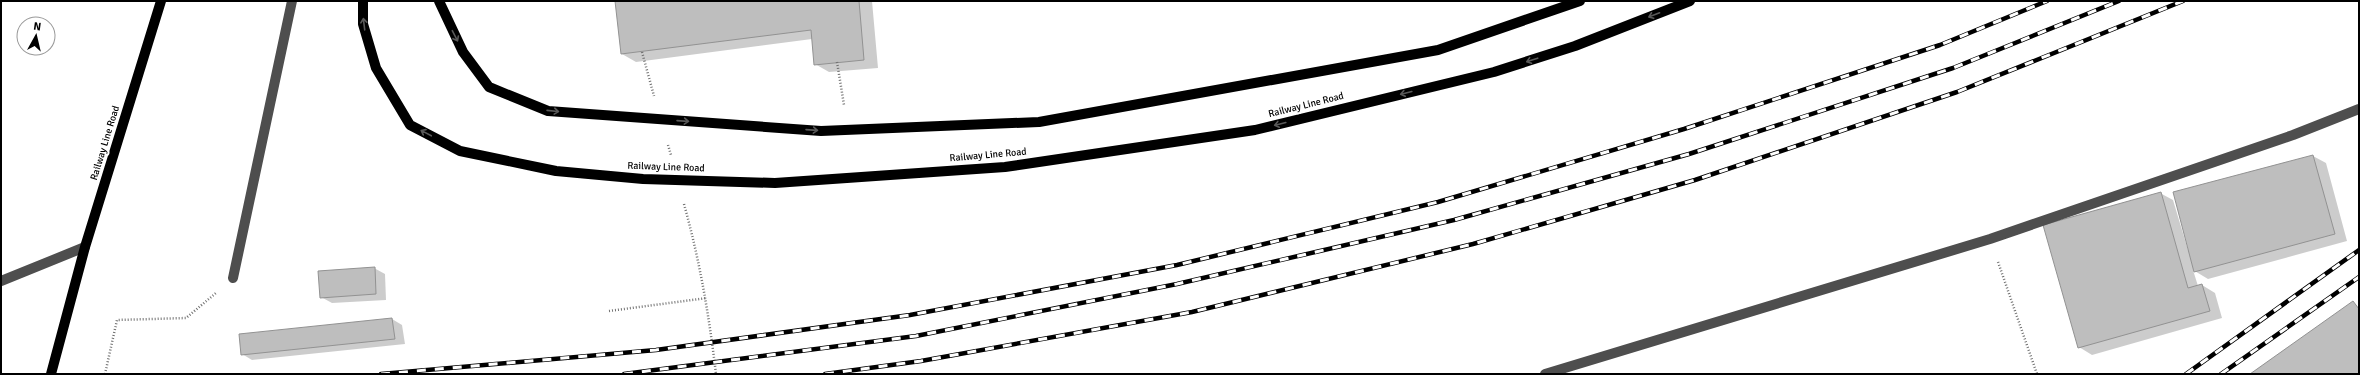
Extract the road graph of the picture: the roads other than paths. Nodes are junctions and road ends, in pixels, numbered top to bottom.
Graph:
1 (161, 1) edge
2 (292, 1) edge
3 (363, 1) edge
4 (438, 1) edge
5 (1580, 1) edge
6 (1690, 1) edge
7 (2359, 109) edge
8 (85, 247) junction
9 (233, 278) road end
10 (1, 281) edge
11 (51, 374) edge
12 (1545, 374) edge

1 - 8 main road, Railway Line Road
2 - 9 lane
6 -> 3 main road, Railway Line Road
4 -> 5 main road
7 - 12 lane
8 - 10 lane
8 - 11 main road, Railway Line Road

